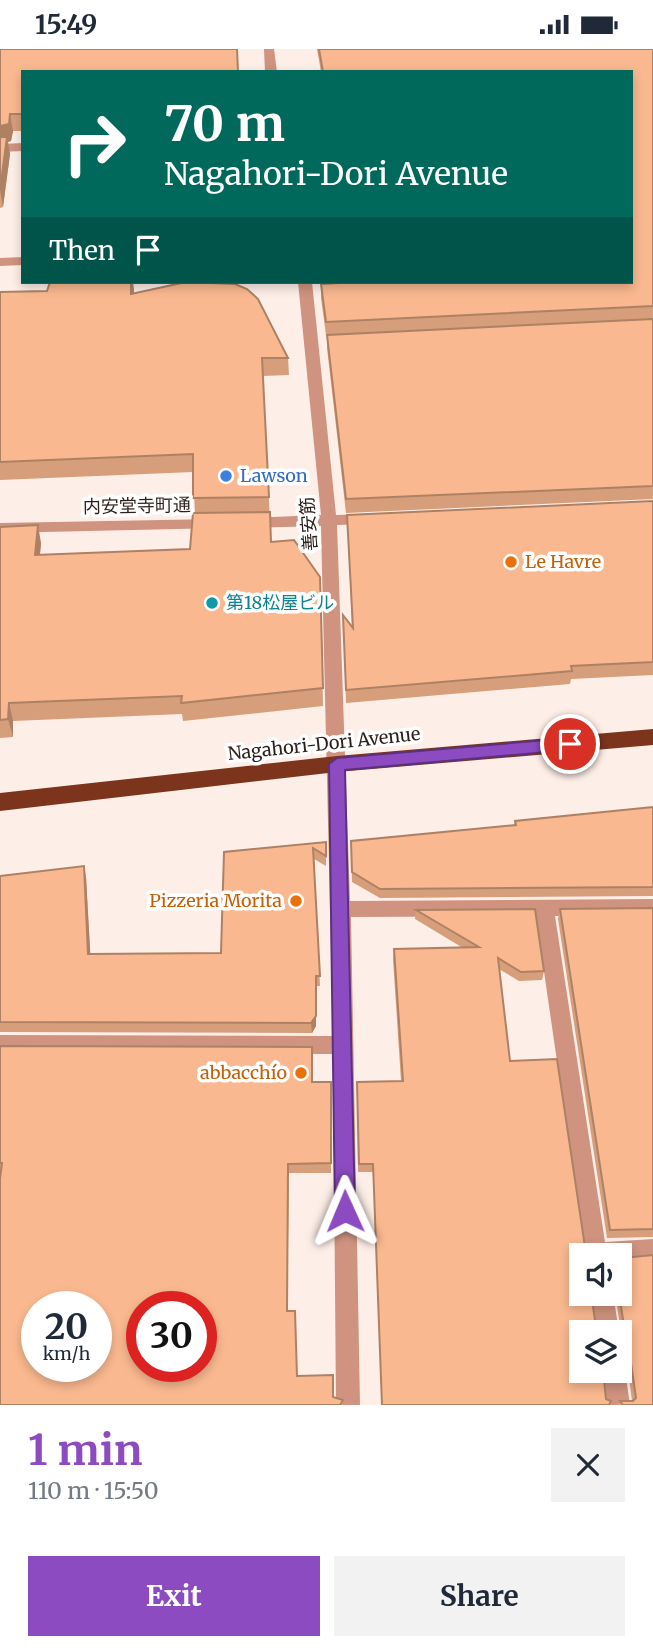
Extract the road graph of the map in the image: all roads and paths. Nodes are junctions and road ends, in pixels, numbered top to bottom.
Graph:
1 (269, 49) edge
2 (271, 70) edge
3 (21, 147) edge
4 (0, 148) edge
5 (21, 261) edge
6 (0, 262) edge
7 (304, 284) edge
8 (383, 519) edge
9 (329, 521) junction
10 (0, 529) edge
11 (653, 737) edge
12 (337, 764) junction
13 (0, 802) edge
14 (653, 907) edge
15 (544, 908) junction
16 (341, 909) junction
17 (0, 1044) edge
18 (343, 1045) junction
19 (594, 1243) edge
20 (653, 1250) edge
21 (632, 1251) edge
22 (615, 1383) edge
23 (348, 1405) edge
24 (618, 1405) edge

1 - 2 street
3 - 4 street
5 - 6 street
7 - 9 street, 善安筋
8 - 9 street, 内安堂寺町通
9 - 10 street, 内安堂寺町通
9 - 12 street, 善安筋
11 - 12 highway, Nagahori-Dori Avenue
12 - 13 highway, Nagahori-Dori Avenue
12 - 16 street, 善安筋
14 - 15 street
15 - 16 street
15 - 19 street
16 - 18 street, 善安筋
17 - 18 street
18 - 23 street, 善安筋
20 - 21 street
22 - 24 street

